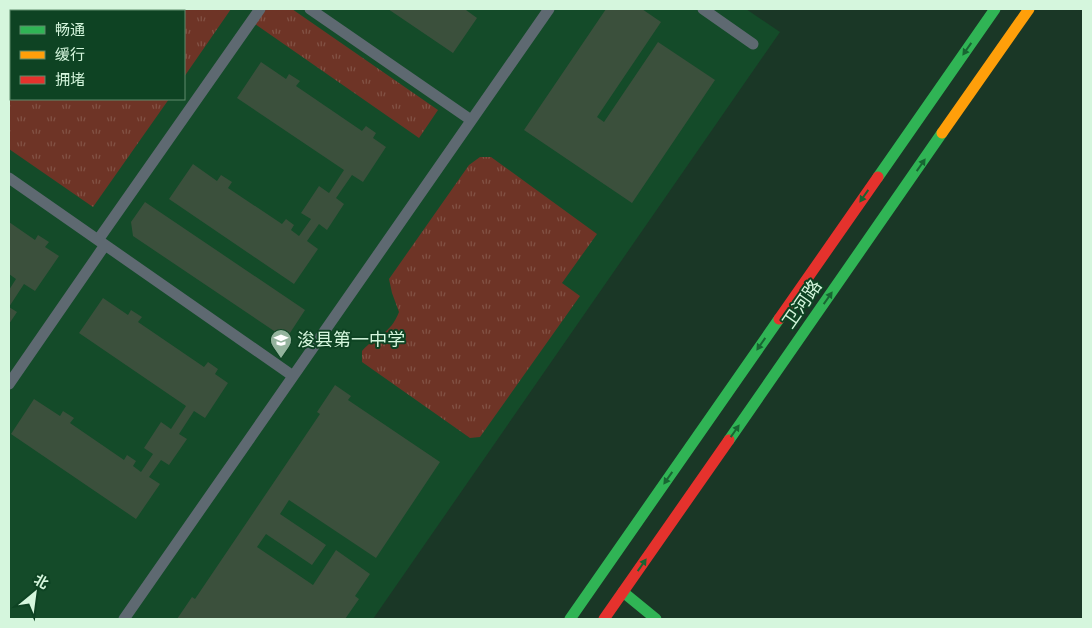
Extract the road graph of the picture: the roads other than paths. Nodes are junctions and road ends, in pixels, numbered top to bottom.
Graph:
1 (260, 9) edge
2 (310, 9) edge
3 (549, 9) edge
4 (703, 9) edge
5 (995, 9) edge
6 (1029, 9) edge
7 (753, 44) dead end
8 (471, 120) junction
9 (9, 178) edge
10 (101, 242) junction
11 (293, 376) junction
12 (9, 384) edge
13 (623, 592) junction
14 (124, 619) edge
15 (570, 619) edge
16 (604, 619) edge
17 (656, 619) edge

1 - 10 lane
2 - 8 lane
3 - 8 lane
4 - 7 lane
5 -> 15 street, 卫河路
13 -> 6 street, 卫河路
8 - 11 lane
9 - 10 lane
10 - 11 lane
10 - 12 lane
11 - 14 lane
13 - 16 street, 卫河路
13 - 17 street

